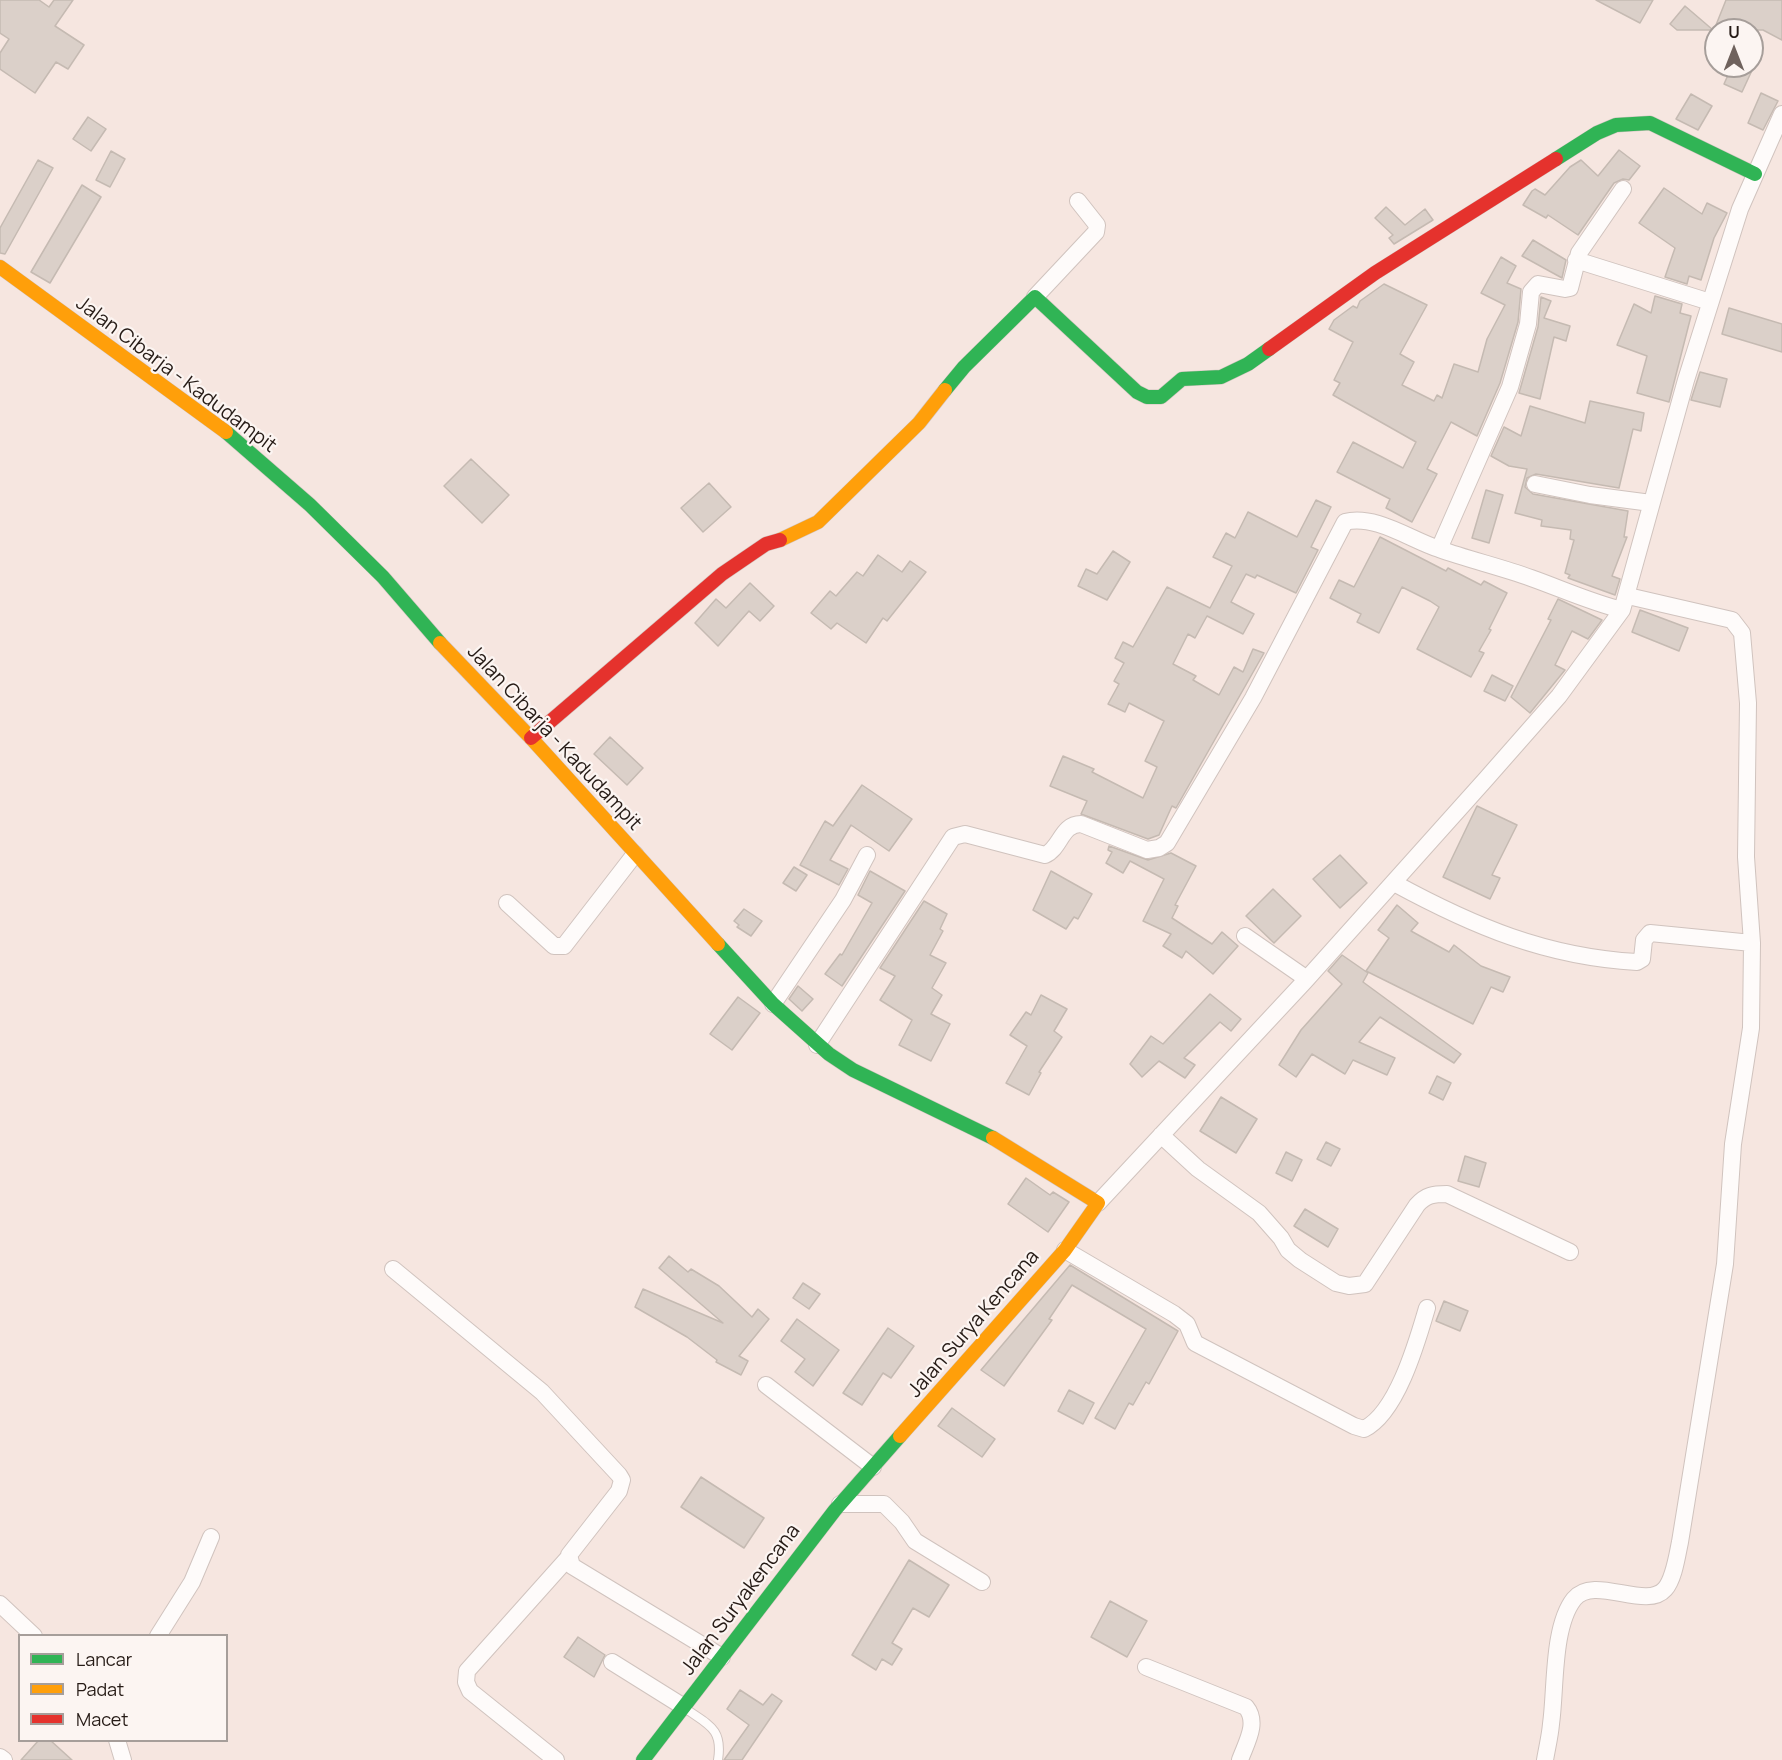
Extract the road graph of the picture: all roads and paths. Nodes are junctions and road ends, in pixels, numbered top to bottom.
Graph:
1 (1782, 114) edge
2 (1755, 174) junction
3 (1623, 189) dead end
4 (1078, 201) dead end
5 (1576, 260) junction
6 (0, 267) edge
7 (1035, 297) junction
8 (1710, 302) junction
9 (1535, 484) dead end
10 (1651, 503) junction
11 (1439, 549) junction
12 (1624, 603) junction
13 (531, 738) junction
14 (635, 854) junction
15 (867, 855) dead end
16 (1394, 883) junction
17 (507, 903) dead end
18 (1245, 936) dead end
19 (1752, 943) junction
20 (1307, 978) junction
21 (773, 1004) junction
22 (818, 1045) junction
23 (1161, 1135) junction
24 (1098, 1203) junction
25 (1065, 1250) junction
26 (1570, 1252) dead end
27 (393, 1269) dead end
28 (1427, 1308) dead end
29 (766, 1385) dead end
30 (873, 1467) junction
31 (840, 1504) junction
32 (211, 1537) dead end
33 (568, 1558) junction
34 (982, 1582) dead end
35 (0, 1604) edge
36 (33, 1634) edge
37 (159, 1634) edge
38 (722, 1657) junction
39 (612, 1662) dead end
40 (1146, 1667) dead end
41 (684, 1707) junction
42 (118, 1742) edge
43 (0, 1757) edge
44 (4, 1760) edge
45 (123, 1760) edge
46 (556, 1760) edge
47 (643, 1760) edge
48 (718, 1760) edge
49 (1240, 1760) edge
50 (1545, 1760) edge

1 - 2 street
2 - 7 street
2 - 8 street
3 - 5 street
4 - 7 street
5 - 8 street
5 - 11 street
6 - 13 street, Jalan Cibarja - Kadudampit
7 - 13 street
8 - 10 street
9 - 10 street
10 - 12 street
11 - 12 street
11 - 22 street
12 - 16 street
12 - 19 street
13 - 14 street, Jalan Cibarja - Kadudampit
14 - 17 street
14 - 21 street, Jalan Cibarja - Kadudampit
15 - 21 street
16 - 19 street
16 - 20 street
18 - 20 street
19 - 50 street
20 - 23 street
21 - 22 street, Jalan Cibarja - Kadudampit
22 - 24 street, Jalan Cibarja - Kadudampit
23 - 24 street
23 - 26 street
24 - 25 street, Jalan Surya Kencana
25 - 28 street
25 - 30 street, Jalan Surya Kencana
27 - 33 street
29 - 30 street
30 - 31 street, Jalan Suryakencana
31 - 34 street
31 - 38 street, Jalan Suryakencana
32 - 37 street
33 - 38 street
33 - 46 street
35 - 36 street
38 - 41 street, Jalan Suryakencana
39 - 41 street
40 - 49 street
41 - 47 street, Jalan Suryakencana
41 - 48 lane
42 - 45 street
43 - 44 street

